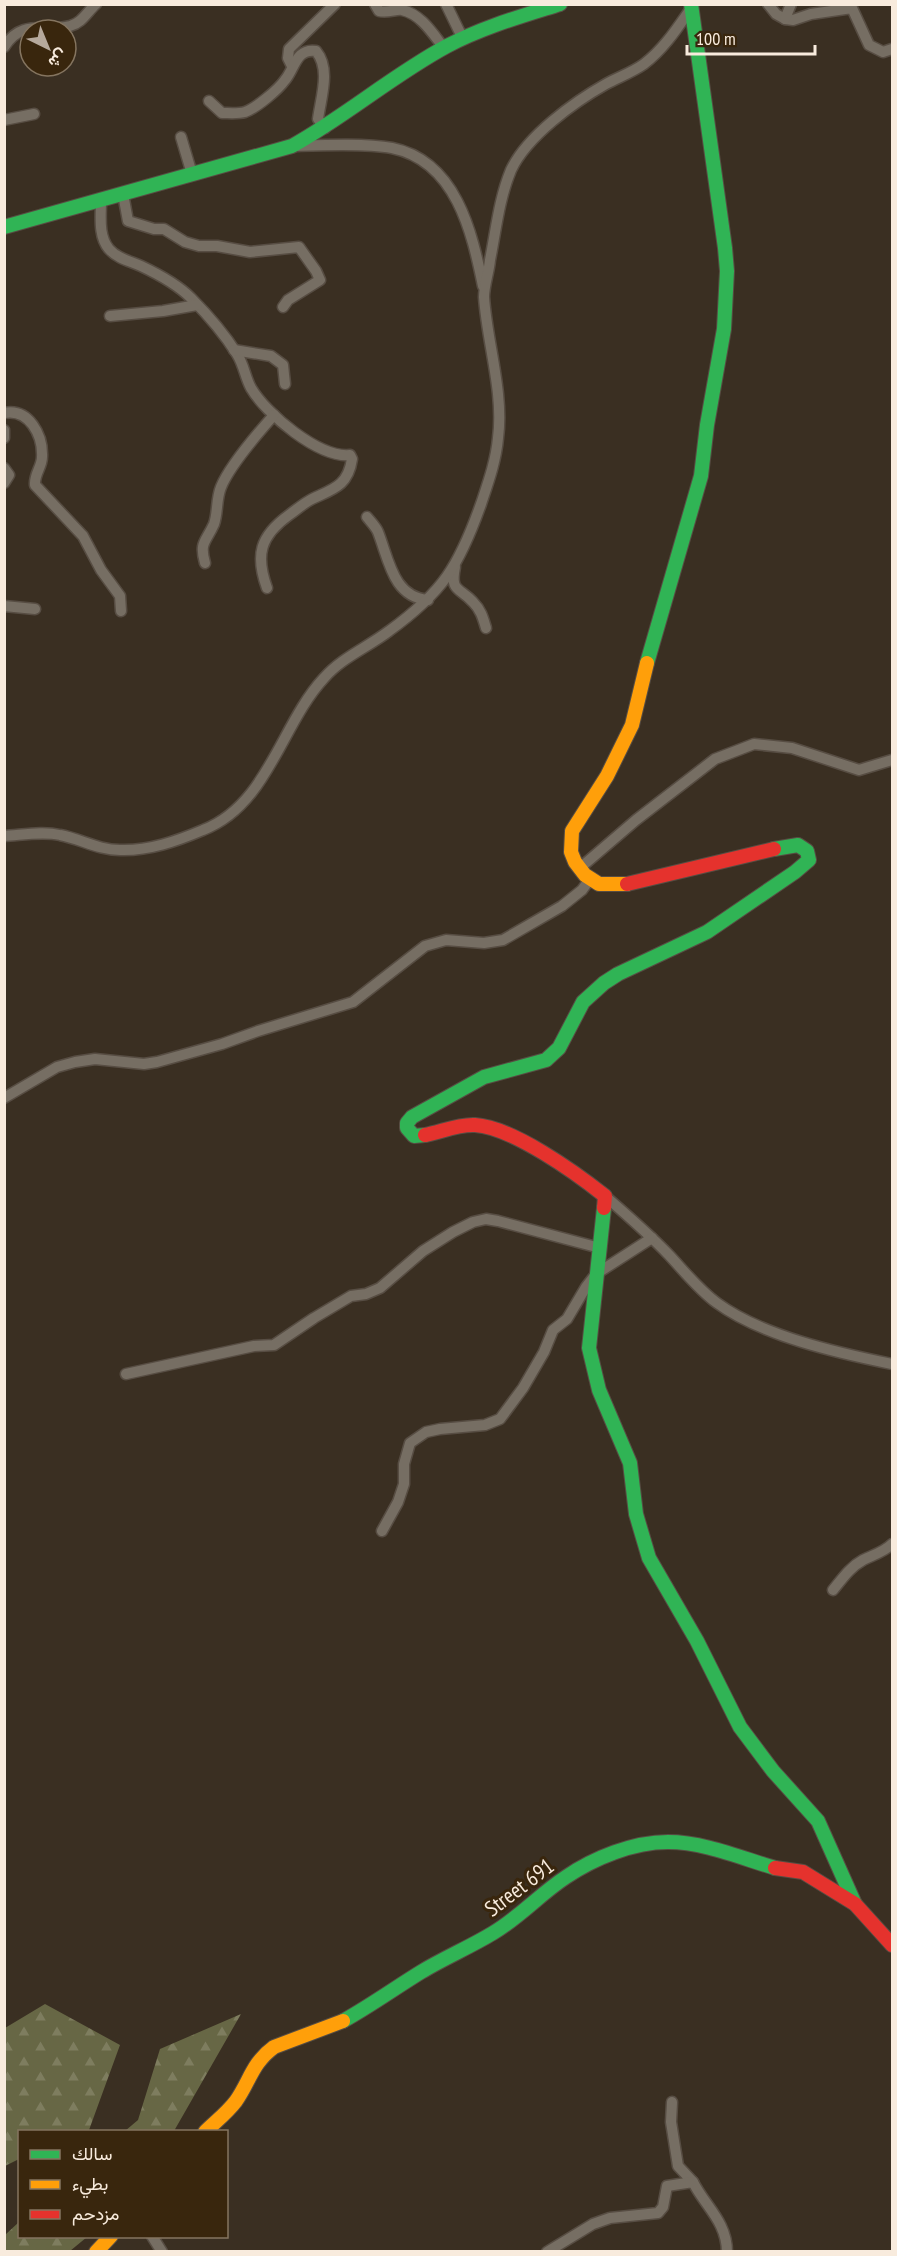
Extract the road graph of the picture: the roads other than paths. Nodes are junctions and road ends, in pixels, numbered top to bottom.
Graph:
1 (96, 4) edge
2 (335, 4) edge
3 (375, 4) edge
4 (446, 4) edge
5 (768, 4) edge
6 (791, 4) edge
7 (550, 6) edge
8 (691, 6) edge
9 (785, 19) junction
10 (463, 39) junction
11 (4, 47) edge
12 (444, 48) junction
13 (892, 49) edge
14 (292, 66) junction
15 (209, 101) dead end
16 (34, 114) dead end
17 (4, 120) edge
18 (325, 129) junction
19 (181, 137) dead end
20 (292, 147) junction
21 (192, 174) junction
22 (123, 194) junction
23 (101, 200) junction
24 (4, 227) edge
25 (484, 293) junction
26 (196, 304) junction
27 (283, 307) dead end
28 (110, 316) dead end
29 (234, 350) junction
30 (285, 384) dead end
31 (4, 413) edge
32 (274, 414) junction
33 (4, 430) edge
34 (4, 438) edge
35 (4, 468) edge
36 (4, 483) edge
37 (367, 518) dead end
38 (205, 563) dead end
39 (455, 567) junction
40 (267, 588) dead end
41 (428, 600) junction
42 (4, 606) edge
43 (35, 609) dead end
44 (120, 611) dead end
45 (486, 628) dead end
46 (892, 760) edge
47 (4, 836) edge
48 (580, 868) junction
49 (590, 879) junction
50 (4, 1098) edge
51 (605, 1196) junction
52 (652, 1238) junction
53 (600, 1248) junction
54 (596, 1274) junction
55 (892, 1364) edge
56 (126, 1374) dead end
57 (382, 1531) dead end
58 (892, 1544) edge
59 (833, 1590) dead end
60 (855, 1904) junction
61 (892, 1945) edge
62 (672, 2102) dead end
63 (207, 2130) edge
64 (693, 2182) junction
65 (109, 2238) edge
66 (153, 2238) edge
67 (96, 2252) edge
68 (162, 2252) edge
69 (547, 2252) edge
70 (727, 2252) edge

1 - 11 street
2 - 14 street
3 - 12 street
4 - 10 street
5 - 9 street
6 - 9 street
7 - 10 street
8 - 25 street
8 - 48 street
9 - 13 street
10 - 12 street
12 - 18 street
14 - 15 street
14 - 18 street
16 - 17 street
18 - 20 street
19 - 21 street
20 - 21 street
20 - 25 street
21 - 22 street
22 - 23 street
22 - 27 street
23 - 24 street
23 - 26 street
25 - 39 street
26 - 28 street
26 - 29 street
29 - 30 street
29 - 32 street
31 - 44 street
32 - 38 street
32 - 40 street
33 - 34 street
35 - 36 street
37 - 41 street
39 - 41 street
39 - 45 street
41 - 47 street
42 - 43 street
46 - 48 street
48 - 49 street
49 - 50 street
49 - 51 street
51 - 52 street
51 - 53 street
52 - 54 street
52 - 55 street
53 - 54 street
53 - 56 street
54 - 57 street
54 - 60 street
58 - 59 street
60 - 61 street, Street 691
60 - 63 street, Street 691
62 - 64 street
64 - 69 street
64 - 70 street
65 - 67 street
66 - 68 street

